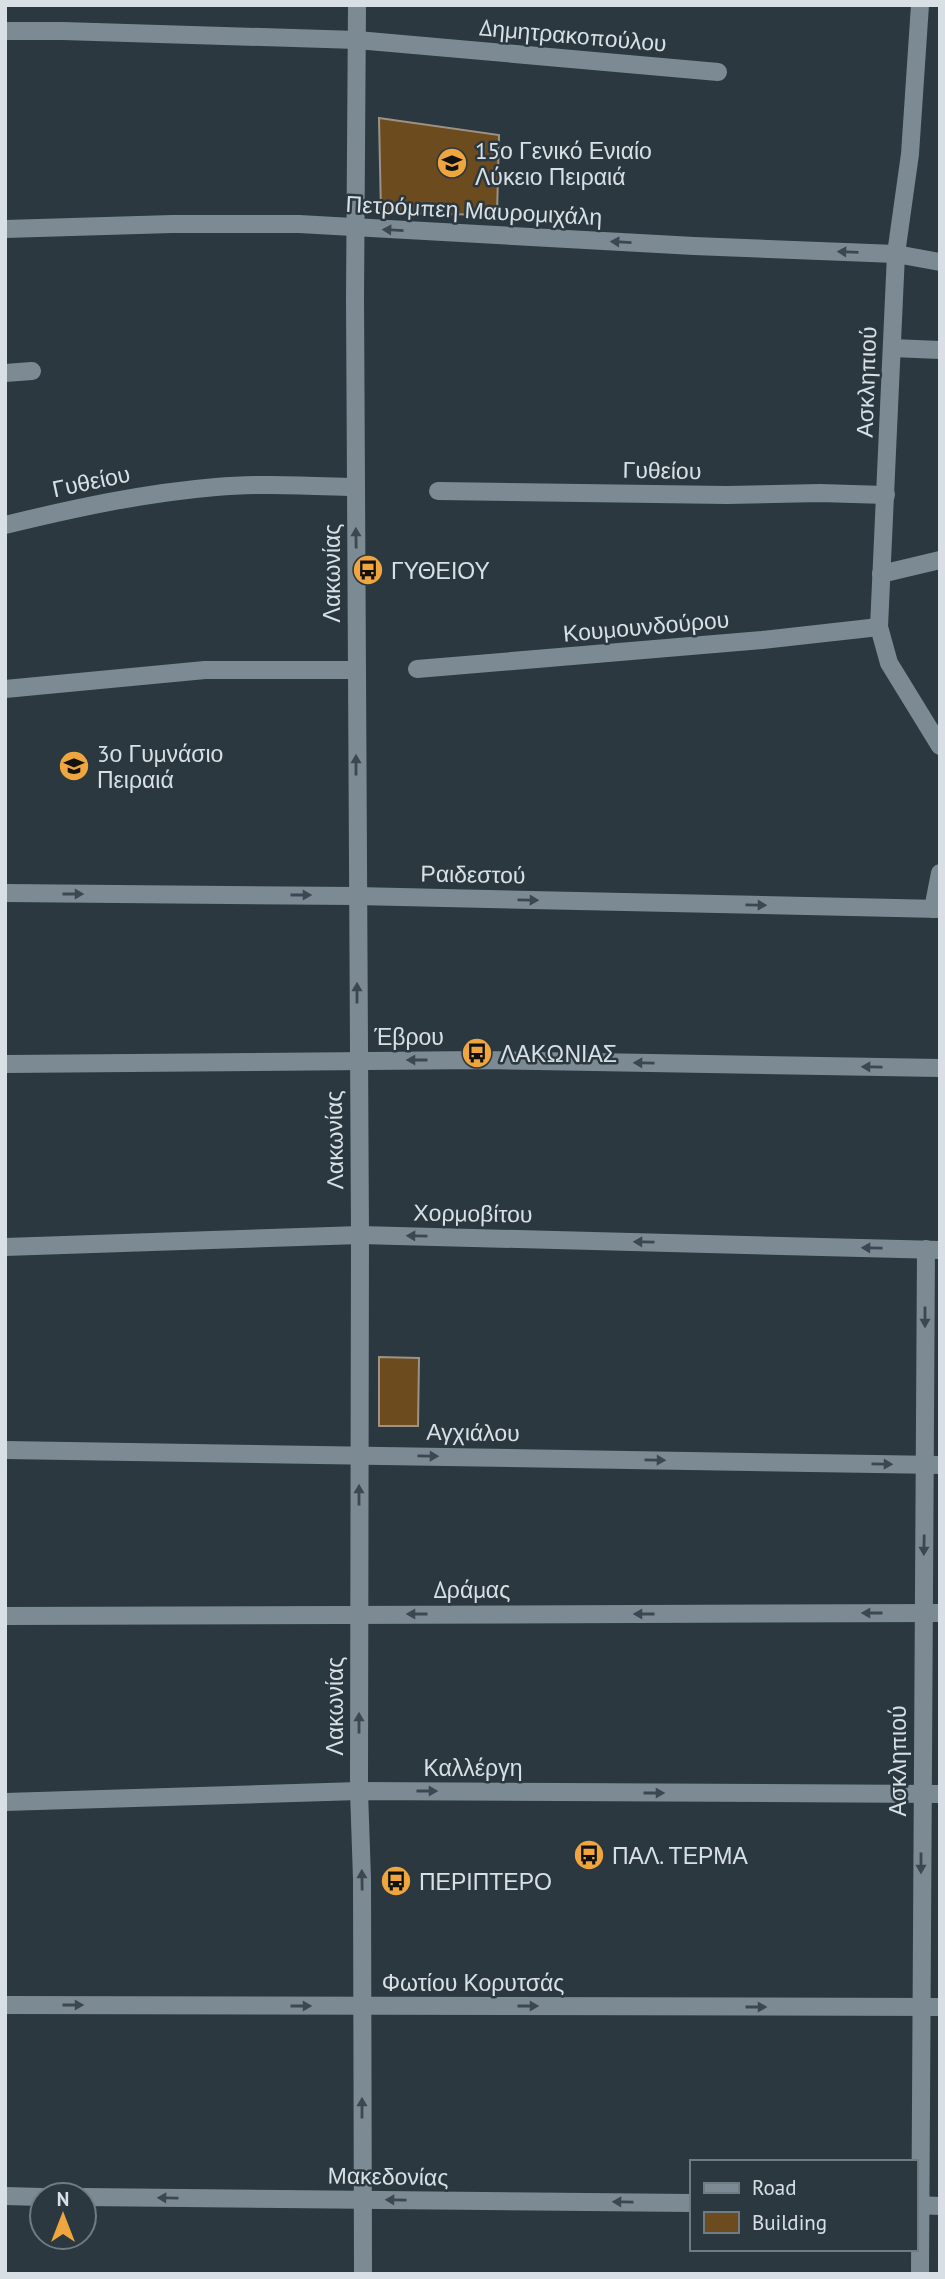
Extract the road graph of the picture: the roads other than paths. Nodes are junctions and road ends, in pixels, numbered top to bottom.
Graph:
1 (357, 5) edge
2 (920, 5) edge
3 (5, 32) edge
4 (357, 40) junction
5 (718, 72) dead end
6 (356, 228) junction
7 (5, 229) edge
8 (896, 254) junction
9 (940, 262) edge
10 (892, 348) junction
11 (940, 350) edge
12 (32, 371) dead end
13 (5, 373) edge
14 (355, 487) junction
15 (438, 491) dead end
16 (886, 495) junction
17 (5, 525) edge
18 (940, 560) edge
19 (881, 574) junction
20 (878, 628) junction
21 (418, 669) dead end
22 (356, 670) junction
23 (5, 689) edge
24 (940, 746) edge
25 (940, 873) edge
26 (5, 893) edge
27 (356, 896) junction
28 (936, 909) edge
29 (358, 1061) junction
30 (5, 1064) edge
31 (940, 1068) edge
32 (360, 1235) junction
33 (5, 1247) edge
34 (933, 1249) edge
35 (5, 1450) edge
36 (359, 1454) junction
37 (932, 1465) edge
38 (931, 1613) edge
39 (359, 1614) junction
40 (5, 1616) edge
41 (359, 1791) junction
42 (931, 1794) edge
43 (5, 1802) edge
44 (5, 2005) edge
45 (362, 2006) junction
46 (920, 2007) junction
47 (940, 2007) edge
48 (5, 2196) edge
49 (28, 2197) edge
50 (98, 2197) edge
51 (363, 2200) junction
52 (690, 2203) edge
53 (918, 2205) edge
54 (940, 2206) edge
55 (363, 2274) edge
56 (920, 2274) edge

1 - 4 street, Λακωνίας
2 - 8 street, Ασκληπιού
3 - 4 street, Δημητρακοπούλου
4 - 5 street, Δημητρακοπούλου
4 - 6 street, Λακωνίας
6 - 7 street, Πετρόμπεη Μαυρομιχάλη
8 -> 6 street, Πετρόμπεη Μαυρομιχάλη
6 - 14 street, Λακωνίας
8 - 9 street, Πετρόμπεη Μαυρομιχάλη
8 - 10 street, Ασκληπιού
10 - 11 street
10 - 16 street, Ασκληπιού
12 - 13 street
14 - 17 street, Γυθείου
22 -> 14 street, Λακωνίας
15 - 16 street, Γυθείου
16 - 19 street, Ασκληπιού
18 - 19 street
19 - 20 street, Ασκληπιού
20 - 21 street, Κουμουνδούρου
20 - 24 street, Ασκληπιού
22 - 23 street
27 -> 22 street, Λακωνίας
25 - 28 street
26 -> 27 street, Ραιδεστού
27 -> 28 street, Ραιδεστού
29 -> 27 street, Λακωνίας
29 - 30 street, Έβρου
31 -> 29 street, Έβρου
29 - 32 street, Λακωνίας
32 - 33 street, Χορμοβίτου
34 -> 32 street, Χορμοβίτου
32 - 36 street, Λακωνίας
34 -> 37 street, Ασκληπιού
35 - 36 street, Αγχιάλου
36 -> 37 street, Αγχιάλου
39 -> 36 street, Λακωνίας
37 -> 38 street, Ασκληπιού
38 -> 39 street, Δράμας
38 - 42 street, Ασκληπιού
39 - 40 street, Δράμας
41 -> 39 street, Λακωνίας
41 -> 42 street, Καλλέργη
41 - 43 street, Καλλέργη
45 -> 41 street, Λακωνίας
42 -> 46 street, Ασκληπιού
44 -> 45 street, Φωτίου Κορυτσάς
45 -> 46 street, Φωτίου Κορυτσάς
51 -> 45 street, Λακωνίας
46 - 47 street, Φωτίου Κορυτσάς
46 - 53 street, Ασκληπιού
48 - 49 street
51 -> 50 street, Μακεδονίας
52 -> 51 street, Μακεδονίας
51 - 55 street, Λακωνίας
53 - 54 street
53 - 56 street, Ασκληπιού

